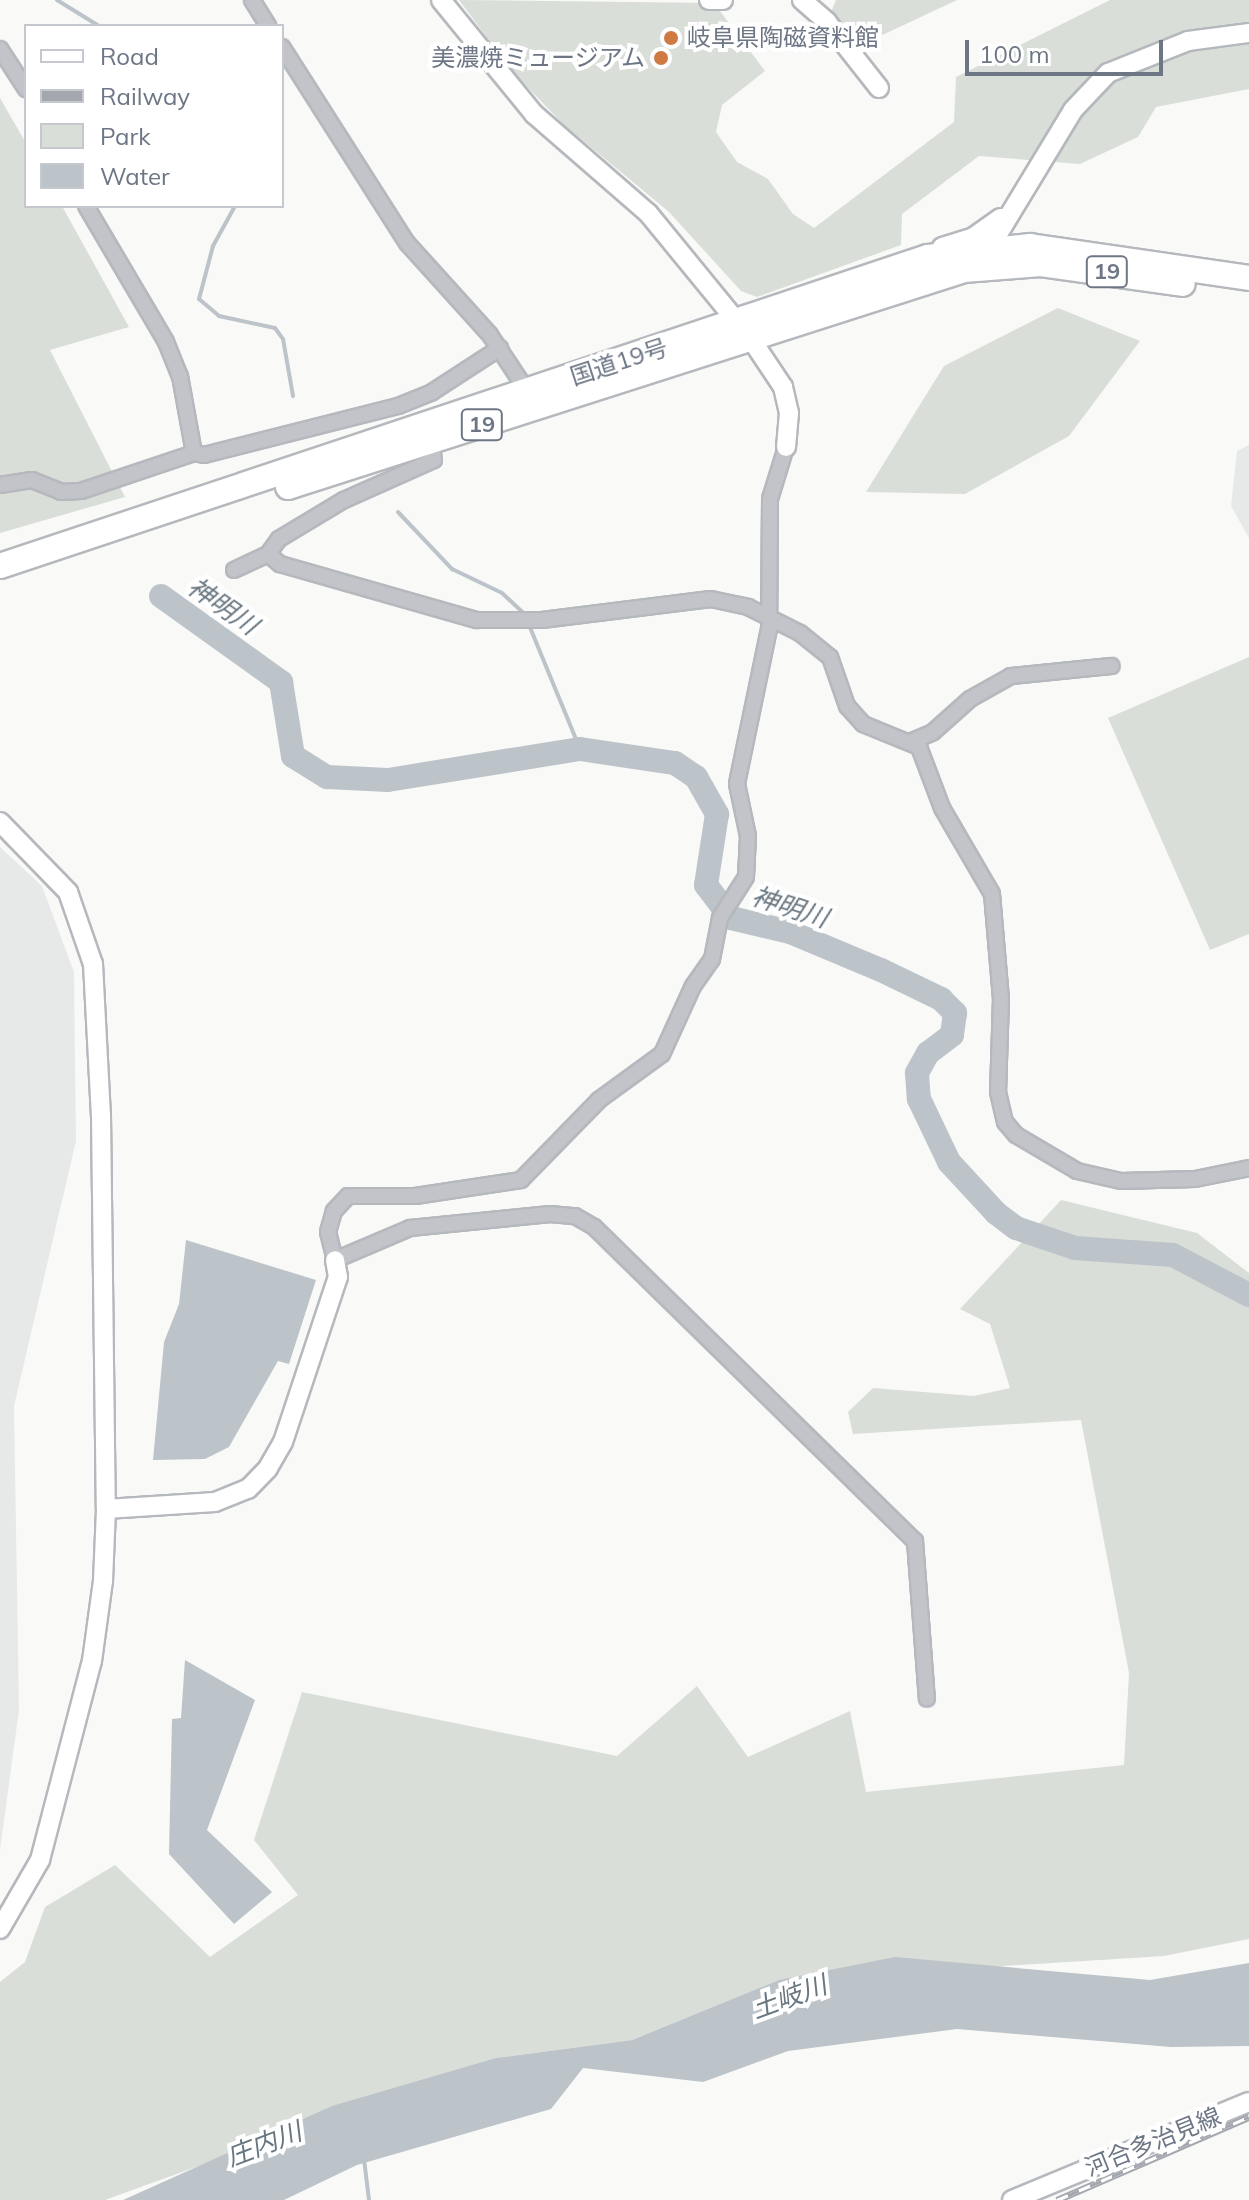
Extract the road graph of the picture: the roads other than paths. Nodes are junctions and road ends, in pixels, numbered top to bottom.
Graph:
1 (252, 0) edge
2 (441, 0) edge
3 (709, 0) edge
4 (723, 0) edge
5 (802, 0) edge
6 (267, 24) edge
7 (1249, 33) edge
8 (0, 49) edge
9 (284, 50) edge
10 (24, 86) edge
11 (879, 88) dead end
12 (87, 208) edge
13 (1011, 213) junction
14 (1030, 246) junction
15 (982, 250) junction
16 (880, 270) junction
17 (964, 270) junction
18 (1249, 278) edge
19 (1249, 292) edge
20 (745, 331) junction
21 (500, 348) junction
22 (532, 400) junction
23 (431, 441) junction
24 (786, 447) joint
25 (194, 453) junction
26 (0, 485) edge
27 (268, 554) junction
28 (0, 566) edge
29 (234, 570) dead end
30 (0, 579) edge
31 (769, 615) junction
32 (1112, 666) dead end
33 (910, 742) junction
34 (0, 822) edge
35 (1249, 1168) edge
36 (335, 1260) junction
37 (106, 1509) junction
38 (927, 1699) dead end
39 (0, 1929) edge
40 (1249, 2102) edge
41 (1012, 2200) edge

1 - 6 street
2 - 20 street
3 - 4 street
5 - 11 street
7 - 13 street
8 - 10 street
9 - 21 street
12 - 25 street
13 - 14 street
13 - 15 street
13 - 16 street
14 - 15 highway, 国道19号 / 19
14 - 18 highway, 国道19号 / 19
15 - 16 highway, 国道19号 / 19
15 - 17 street
16 - 20 highway, 国道19号 / 19
17 - 19 highway, 国道19号 / 19
17 - 20 highway, 国道19号 / 19
20 - 22 highway, 国道19号 / 19
20 - 24 street
21 - 22 street
21 - 25 street
22 - 23 highway, 国道19号 / 19
22 - 28 highway, 国道19号 / 19
23 - 27 street
23 - 30 highway, 国道19号 / 19
24 - 31 street
25 - 26 street
27 - 29 street
27 - 31 street
31 - 33 street
31 - 36 street
32 - 33 street
33 - 35 street
34 - 37 street
36 - 37 street
36 - 38 street
37 - 39 street
40 - 41 street, 河合多治見線

